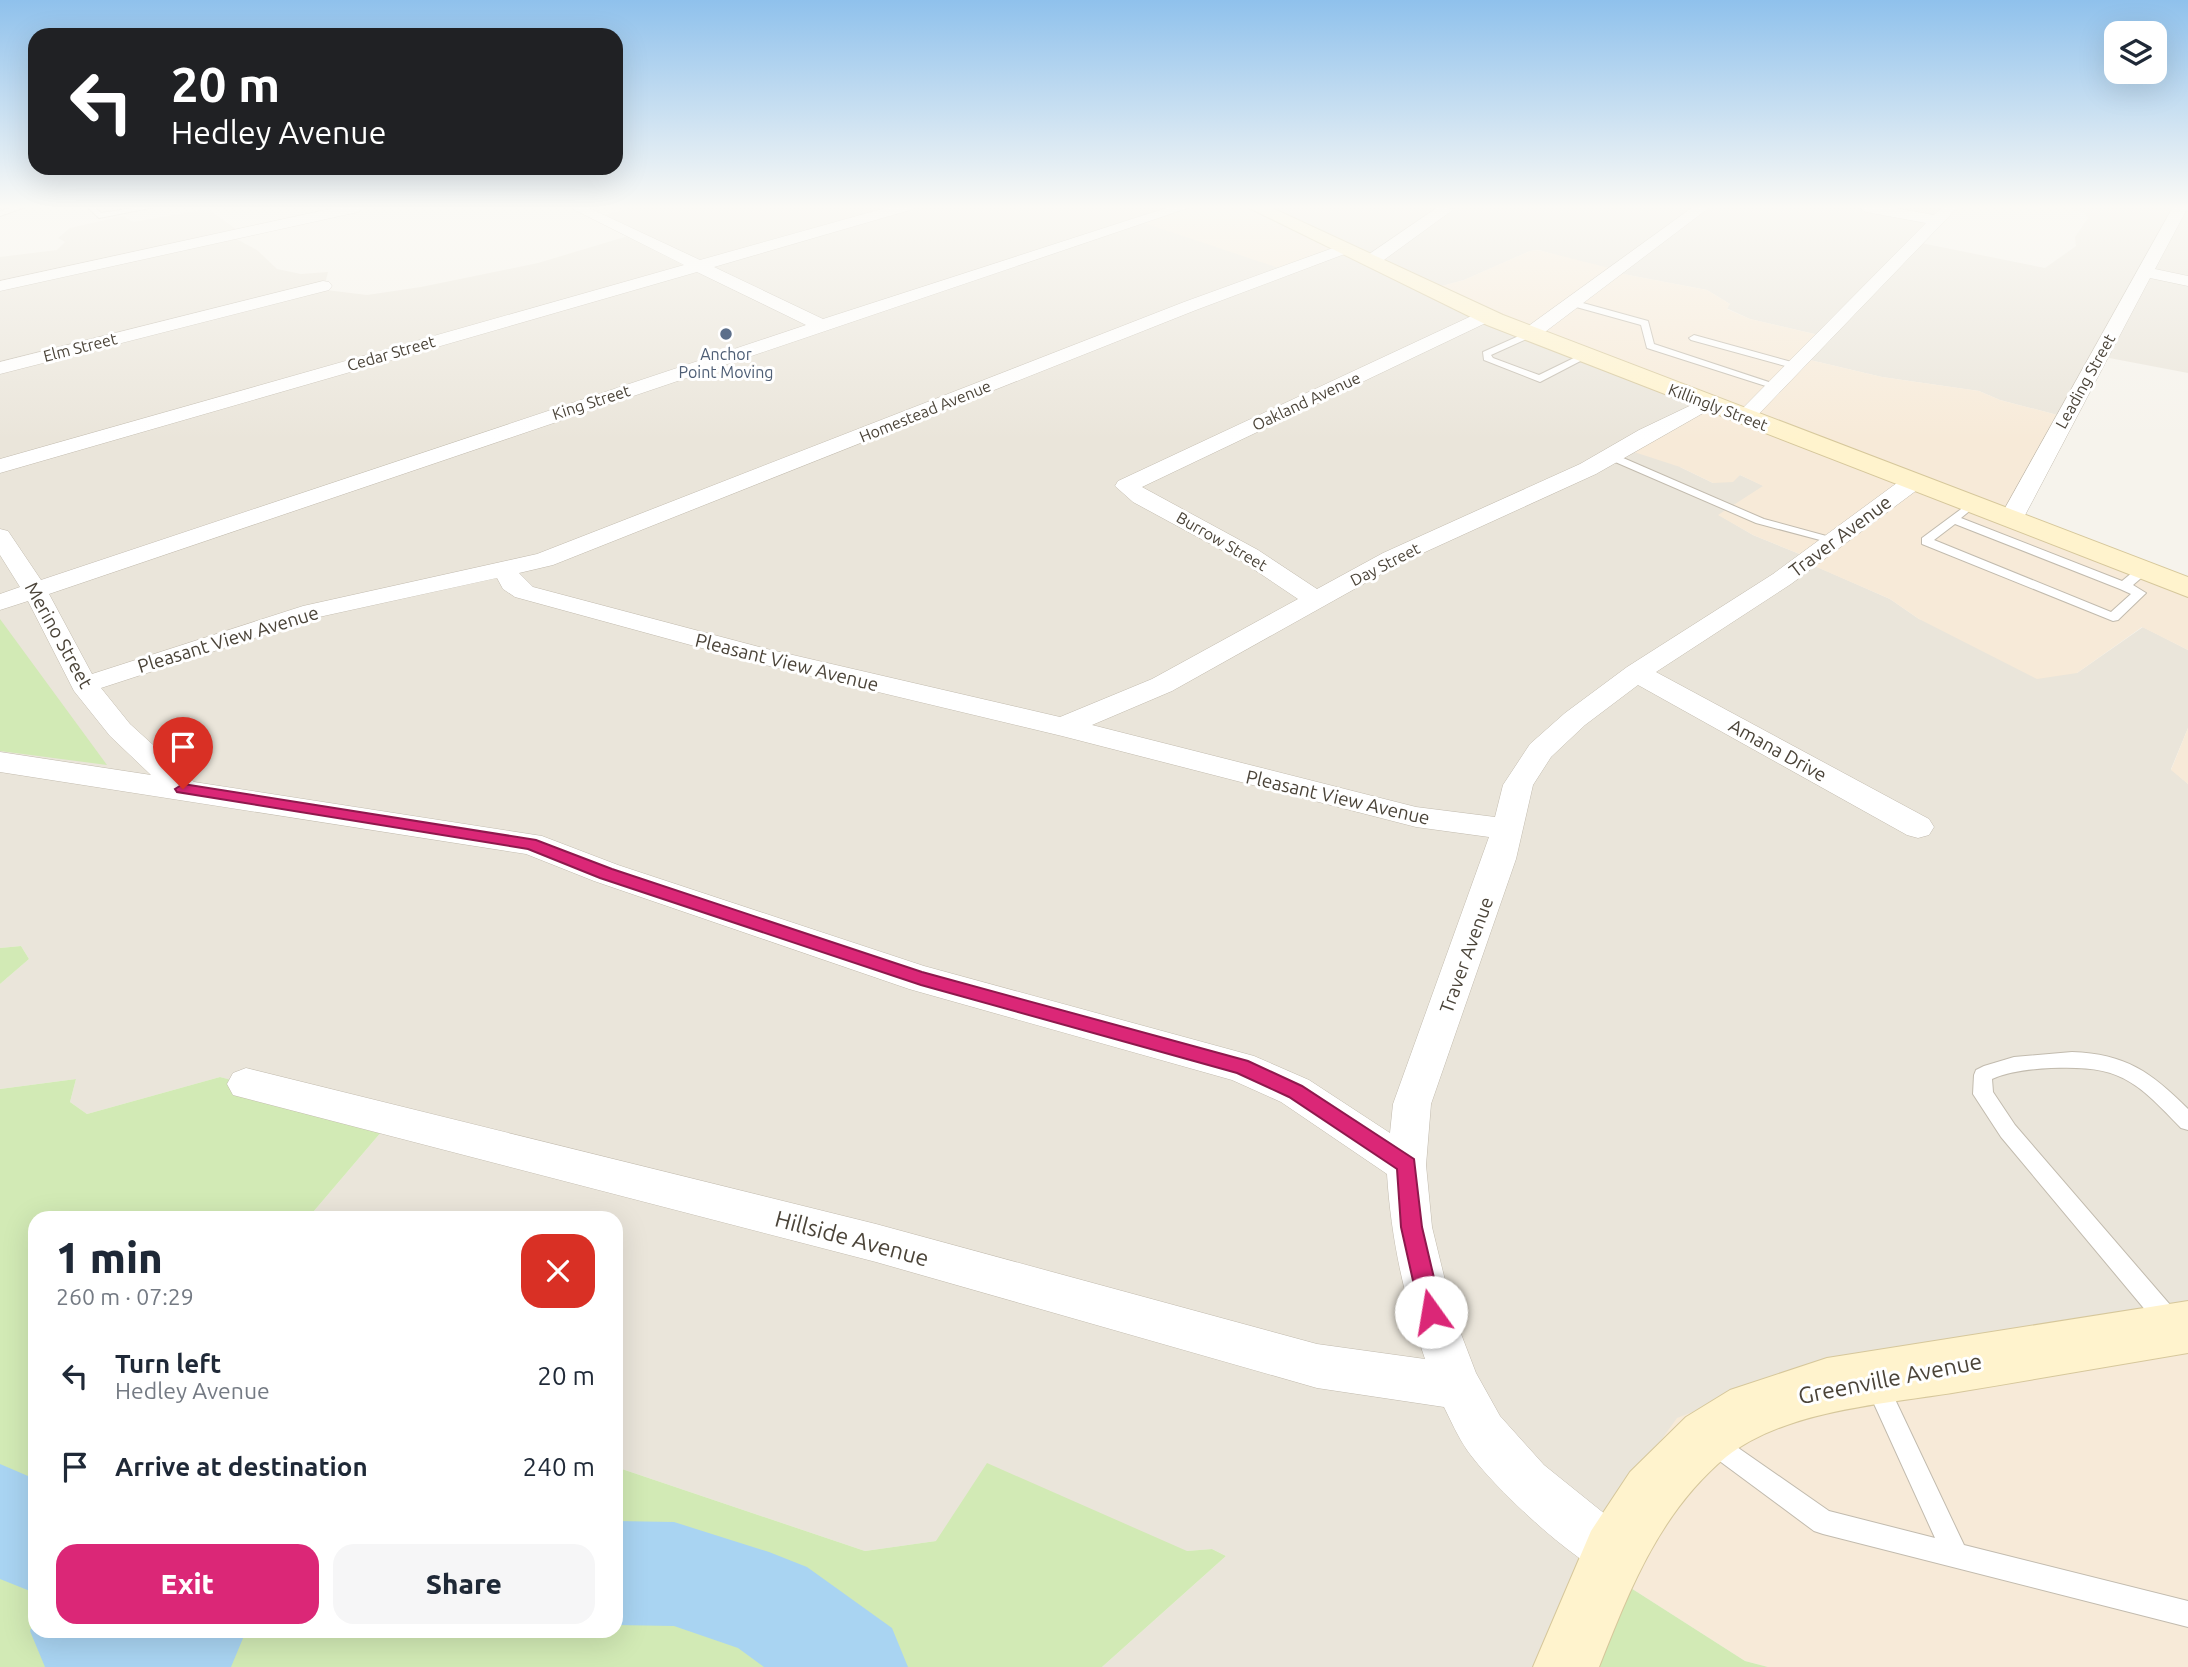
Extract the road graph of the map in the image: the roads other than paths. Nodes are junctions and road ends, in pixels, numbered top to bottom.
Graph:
1 (632, 285) edge
2 (741, 285) edge
3 (948, 285) edge
4 (1249, 285) edge
5 (1421, 285) edge
6 (1597, 285) edge
7 (1875, 285) edge
8 (2136, 285) edge
9 (323, 286) dead end
10 (1572, 303) junction
11 (1486, 316) junction
12 (823, 326) junction
13 (1530, 334) junction
14 (1694, 338) dead end
15 (1586, 356) junction
16 (1796, 366) junction
17 (0, 368) edge
18 (1776, 386) junction
19 (1709, 404) junction
20 (1744, 418) junction
21 (1610, 456) junction
22 (0, 466) edge
23 (1913, 482) junction
24 (1126, 486) joint
25 (1963, 512) junction
26 (2011, 519) junction
27 (0, 536) edge
28 (1835, 540) junction
29 (505, 570) junction
30 (2134, 578) junction
31 (2188, 588) edge
32 (35, 590) junction
33 (1316, 600) junction
34 (0, 602) edge
35 (1637, 673) junction
36 (84, 685) junction
37 (1063, 727) junction
38 (0, 762) edge
39 (183, 789) junction
40 (1918, 827) dead end
41 (1507, 829) junction
42 (246, 1084) dead end
43 (2188, 1122) edge
44 (1406, 1165) junction
45 (2182, 1328) edge
46 (1873, 1378) junction
47 (1458, 1386) junction
48 (1706, 1437) junction
49 (1613, 1553) junction
50 (1956, 1556) junction
51 (2188, 1614) edge
52 (1566, 1667) edge

1 - 22 street, Cedar Street
2 - 12 street
3 - 12 street, King Street
4 - 29 street, Homestead Avenue
5 - 11 main road, Killingly Street
6 - 10 street
7 - 16 street
8 - 26 street, Leading Street
9 - 17 street, Elm Street
10 - 13 street
10 - 18 lane
11 - 13 main road, Killingly Street
11 - 24 street, Oakland Avenue
12 - 32 street, King Street
13 - 15 main road, Killingly Street
13 - 15 lane
14 - 16 lane
15 - 19 main road, Killingly Street
16 - 18 street
18 - 20 street
19 - 20 main road, Killingly Street
19 - 21 street, Day Street
20 - 23 main road, Killingly Street
21 - 28 lane
21 - 33 street, Day Street
23 - 25 main road, Killingly Street
23 - 28 street, Traver Avenue
24 - 33 street, Burrow Street
25 - 26 main road, Killingly Street
25 - 30 lane
25 - 30 lane
26 - 30 main road, Killingly Street
27 - 32 street, Merino Street
28 - 35 street, Traver Avenue
29 - 36 street, Pleasant View Avenue
29 - 37 street, Pleasant View Avenue
30 - 31 main road, Killingly Street
32 - 34 street, King Street
32 - 36 street, Merino Street
33 - 37 street, Day Street
35 - 40 street, Amana Drive
35 - 41 street, Traver Avenue
36 - 39 street, Merino Street
37 - 41 street, Pleasant View Avenue
38 - 39 street
39 - 44 street
41 - 44 street, Traver Avenue
42 - 47 street, Hillside Avenue
43 - 45 lane
44 - 47 street, Traver Avenue
45 - 46 main road, Greenville Avenue
46 - 48 main road, Greenville Avenue
46 - 50 lane
47 - 49 street, Traver Avenue
48 - 49 main road, Greenville Avenue
48 - 50 lane
49 - 52 main road, Greenville Avenue
50 - 51 lane

